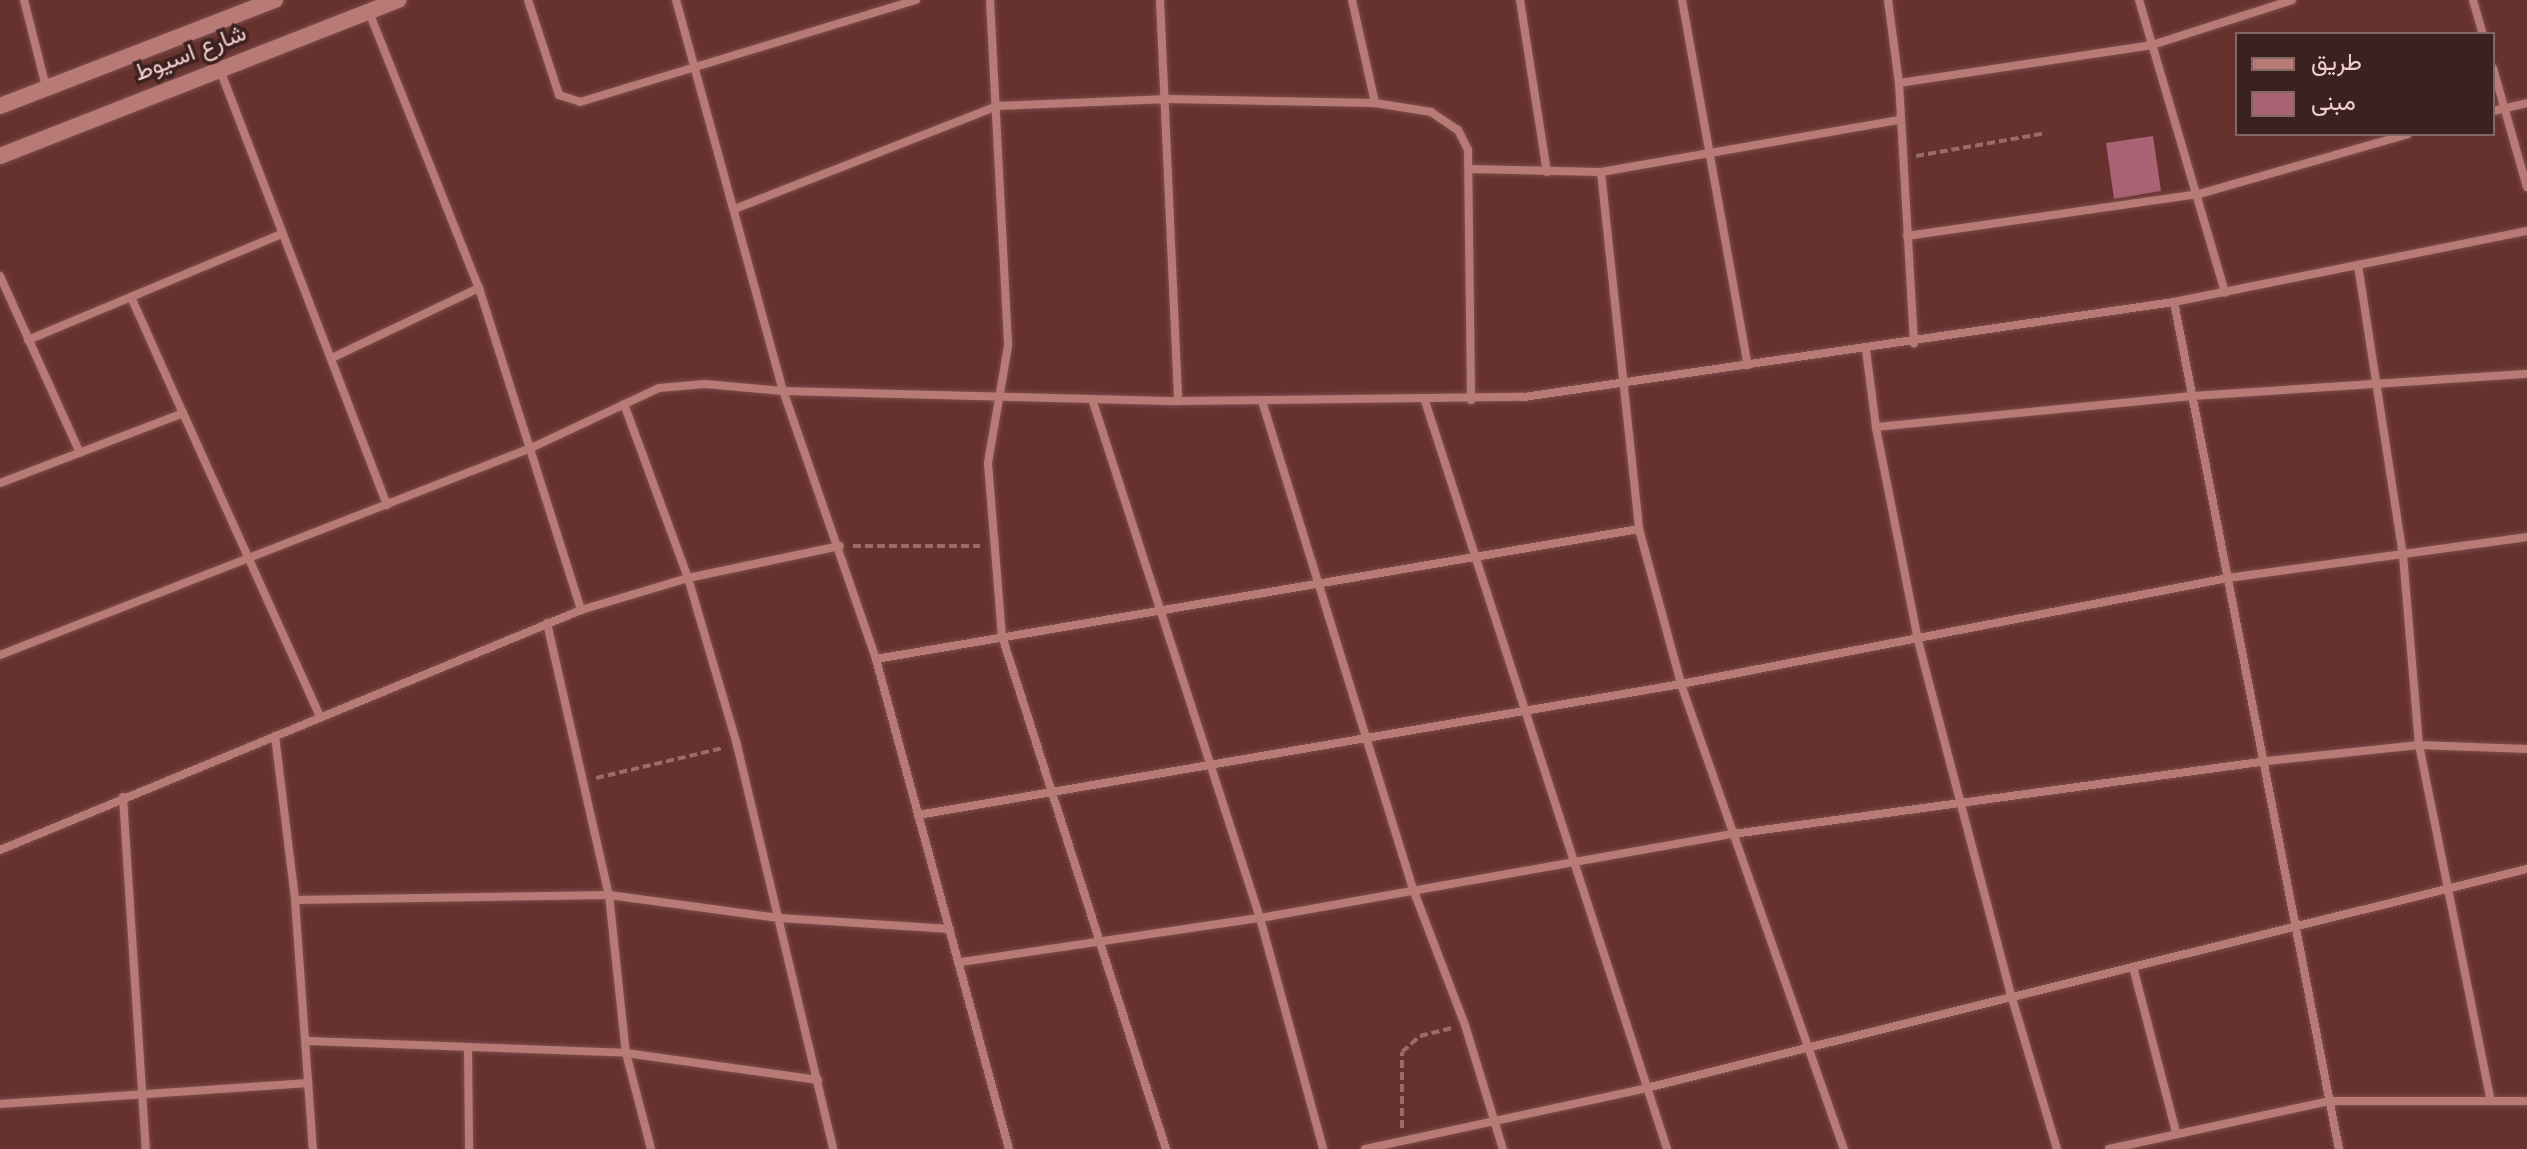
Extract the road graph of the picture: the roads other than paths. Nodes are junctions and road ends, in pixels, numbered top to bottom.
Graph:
1 (24, 0) edge
2 (275, 0) edge
3 (399, 0) edge
4 (528, 0) edge
5 (676, 0) edge
6 (916, 0) edge
7 (990, 0) edge
8 (1160, 0) edge
9 (1352, 0) edge
10 (1520, 0) edge
11 (1682, 0) edge
12 (1888, 0) edge
13 (2139, 0) edge
14 (2292, 0) edge
15 (2473, 0) edge
16 (368, 12) junction
17 (2482, 32) edge
18 (2152, 45) junction
19 (696, 65) junction
20 (220, 70) junction
21 (2495, 75) edge
22 (1899, 83) junction
23 (46, 87) junction
24 (1169, 99) junction
25 (1375, 103) junction
26 (2527, 103) edge
27 (0, 106) edge
28 (997, 106) junction
29 (2505, 108) junction
30 (2495, 110) edge
31 (1900, 120) junction
32 (2401, 136) edge
33 (1712, 150) junction
34 (0, 156) edge
35 (1470, 169) junction
36 (1547, 172) junction
37 (1601, 172) junction
38 (2527, 187) edge
39 (2199, 194) junction
40 (737, 208) junction
41 (2527, 231) edge
42 (281, 234) junction
43 (1907, 236) junction
44 (2358, 265) junction
45 (0, 276) edge
46 (479, 288) junction
47 (2225, 293) junction
48 (131, 297) junction
49 (2174, 302) junction
50 (28, 340) junction
51 (1914, 344) junction
52 (1866, 350) junction
53 (332, 358) junction
54 (1748, 365) junction
55 (2527, 374) edge
56 (2377, 384) junction
57 (1621, 385) junction
58 (783, 391) junction
59 (996, 396) junction
60 (2193, 396) junction
61 (1092, 399) junction
62 (1471, 400) junction
63 (1178, 401) junction
64 (1262, 401) junction
65 (1425, 401) junction
66 (624, 404) junction
67 (183, 413) junction
68 (1876, 427) junction
69 (531, 448) junction
70 (80, 453) junction
71 (0, 483) edge
72 (387, 505) junction
73 (1639, 529) junction
74 (2527, 537) edge
75 (840, 546) junction
76 (2403, 555) junction
77 (1474, 559) junction
78 (250, 561) junction
79 (688, 578) junction
80 (2228, 578) junction
81 (1319, 584) junction
82 (581, 610) junction
83 (1159, 611) junction
84 (547, 623) junction
85 (1002, 636) junction
86 (1918, 640) junction
87 (0, 655) edge
88 (876, 659) junction
89 (1681, 684) junction
90 (1524, 712) junction
91 (320, 717) junction
92 (275, 736) junction
93 (1366, 740) junction
94 (2419, 745) junction
95 (2527, 749) edge
96 (2267, 761) junction
97 (1211, 764) junction
98 (1051, 791) junction
99 (123, 797) junction
100 (1961, 804) junction
101 (918, 815) junction
102 (1733, 834) junction
103 (0, 850) edge
104 (1574, 864) junction
105 (2527, 869) edge
106 (2448, 885) junction
107 (1413, 889) junction
108 (609, 895) junction
109 (295, 900) junction
110 (780, 918) junction
111 (1260, 918) junction
112 (2295, 926) junction
113 (950, 929) junction
114 (1099, 942) junction
115 (961, 962) junction
116 (2133, 967) junction
117 (2011, 995) junction
118 (306, 1041) junction
119 (468, 1047) junction
120 (1807, 1049) junction
121 (626, 1053) junction
122 (818, 1080) junction
123 (308, 1083) junction
124 (1646, 1088) junction
125 (141, 1091) junction
126 (2490, 1098) junction
127 (2329, 1101) junction
128 (2527, 1101) edge
129 (0, 1104) edge
130 (1496, 1121) junction
131 (2176, 1132) junction
132 (146, 1149) edge
133 (313, 1149) edge
134 (469, 1149) edge
135 (651, 1149) edge
136 (833, 1149) edge
137 (1009, 1149) edge
138 (1166, 1149) edge
139 (1323, 1149) edge
140 (1365, 1149) edge
141 (1503, 1149) edge
142 (1667, 1149) edge
143 (1844, 1149) edge
144 (2057, 1149) edge
145 (2109, 1149) edge
146 (2339, 1149) edge

1 - 23 street
2 - 23 street, شارع اسيوط
3 - 16 street, شارع اسيوط
4 - 19 street
5 - 19 street
6 - 19 street
7 - 28 street
8 - 24 street
9 - 25 street
10 - 36 street
11 - 33 street
12 - 22 street
13 - 18 street
14 - 18 street
15 - 17 street
16 - 20 street, شارع اسيوط
16 - 46 street
18 - 22 street
18 - 39 street
19 - 40 street
20 - 34 street, شارع اسيوط
20 - 42 street
21 - 29 street
22 - 31 street
23 - 27 street, شارع اسيوط
24 - 25 street
24 - 28 street
24 - 63 street
25 - 35 street
26 - 29 street
28 - 40 street
28 - 59 street
29 - 30 street
29 - 38 street
31 - 33 street
31 - 43 street
32 - 39 street
33 - 37 street
33 - 54 street
35 - 36 street
35 - 62 street
36 - 37 street
37 - 57 street
39 - 43 street
39 - 47 street
40 - 58 street
41 - 44 street
42 - 48 street
42 - 53 street
43 - 51 street
44 - 47 street
44 - 56 street
45 - 50 street
46 - 53 street
46 - 69 street
47 - 49 street
48 - 50 street
48 - 67 street
49 - 51 street
49 - 60 street
50 - 70 street
51 - 52 street
52 - 54 street
52 - 68 street
53 - 72 street
54 - 57 street
55 - 56 street
56 - 60 street
56 - 76 street
57 - 62 street
57 - 73 street
58 - 59 street
58 - 66 street
58 - 75 street
59 - 61 street
59 - 85 street
60 - 68 street
60 - 80 street
61 - 63 street
61 - 83 street
62 - 65 street
63 - 64 street
64 - 65 street
64 - 81 street
65 - 77 street
66 - 69 street
66 - 79 street
67 - 70 street
67 - 78 street
68 - 86 street
69 - 72 street
69 - 82 street
70 - 71 street
72 - 78 street
73 - 77 street
73 - 89 street
74 - 76 street
75 - 79 street
75 - 88 street
76 - 80 street
76 - 94 street
77 - 81 street
77 - 90 street
78 - 87 street
78 - 91 street
79 - 82 street
79 - 110 street
80 - 86 street
80 - 96 street
81 - 83 street
81 - 93 street
82 - 84 street
83 - 85 street
83 - 97 street
84 - 91 street
84 - 108 street
85 - 88 street
85 - 98 street
86 - 89 street
86 - 100 street
88 - 101 street
89 - 90 street
89 - 102 street
90 - 93 street
90 - 104 street
91 - 92 street
92 - 99 street
92 - 109 street
93 - 97 street
93 - 107 street
94 - 95 street
94 - 96 street
94 - 106 street
96 - 100 street
96 - 112 street
97 - 98 street
97 - 111 street
98 - 101 street
98 - 114 street
99 - 103 street
99 - 125 street
100 - 102 street
100 - 117 street
101 - 113 street
102 - 104 street
102 - 120 street
104 - 107 street
104 - 124 street
105 - 106 street
106 - 112 street
106 - 126 street
107 - 111 street
107 - 130 street
108 - 109 street
108 - 110 street
108 - 121 street
109 - 118 street
110 - 113 street
110 - 122 street
111 - 114 street
111 - 139 street
112 - 116 street
112 - 127 street
113 - 115 street
114 - 115 street
114 - 138 street
115 - 137 street
116 - 117 street
116 - 131 street
117 - 120 street
117 - 144 street
118 - 119 street
118 - 123 street
119 - 121 street
119 - 134 street
120 - 124 street
120 - 143 street
121 - 122 street
121 - 135 street
122 - 136 street
123 - 125 street
123 - 133 street
124 - 130 street
124 - 142 street
125 - 129 street
125 - 132 street
126 - 127 street
126 - 128 street
127 - 131 street
127 - 146 street
130 - 140 street
130 - 141 street
131 - 145 street

